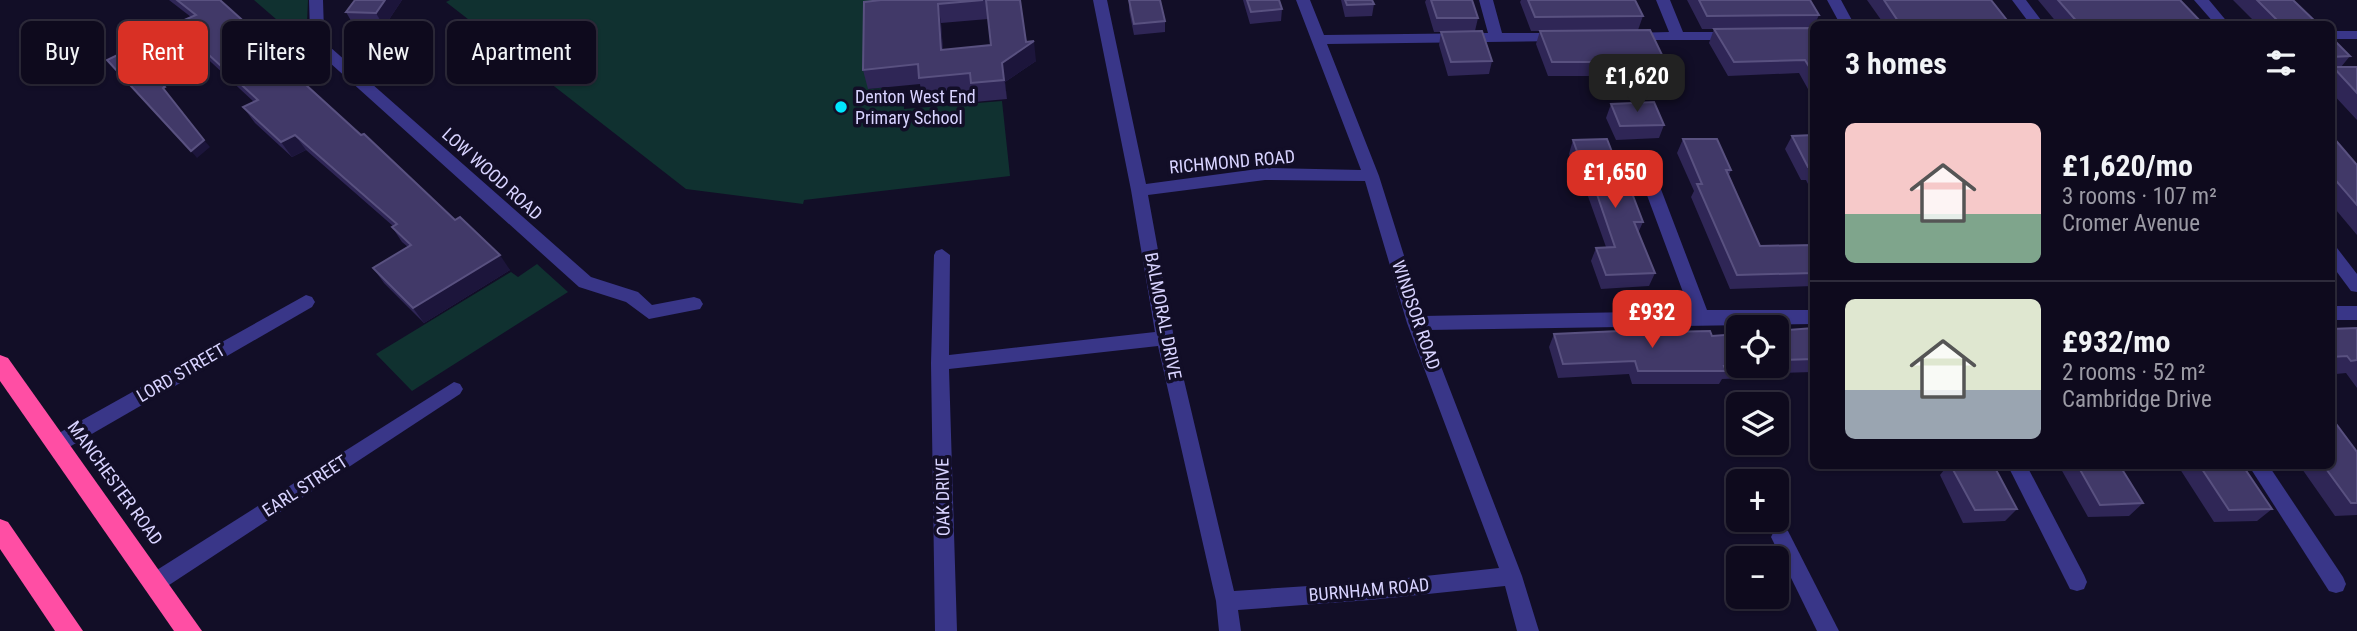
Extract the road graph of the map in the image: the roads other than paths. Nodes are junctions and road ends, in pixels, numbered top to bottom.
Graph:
1 (316, 0) edge
2 (1100, 0) edge
3 (1303, 0) edge
4 (1486, 0) edge
5 (1663, 0) edge
6 (1834, 0) edge
7 (2019, 0) edge
8 (2201, 0) edge
9 (1845, 21) edge
10 (2035, 21) edge
11 (2219, 21) edge
12 (1745, 36) edge
13 (2344, 36) edge
14 (1496, 37) junction
15 (1580, 37) edge
16 (1622, 37) edge
17 (1678, 37) junction
18 (1317, 40) junction
19 (2357, 50) edge
20 (1643, 163) dead end
21 (1371, 176) junction
22 (1139, 190) junction
23 (942, 255) dead end
24 (2335, 257) edge
25 (2357, 286) edge
26 (306, 302) dead end
27 (694, 304) dead end
28 (2335, 313) edge
29 (2357, 313) edge
30 (1701, 317) junction
31 (1810, 317) edge
32 (1416, 323) junction
33 (1165, 338) junction
34 (940, 363) junction
35 (0, 364) edge
36 (454, 389) dead end
37 (57, 444) junction
38 (2020, 469) edge
39 (2261, 469) edge
40 (0, 528) edge
41 (1781, 537) dead end
42 (1512, 576) junction
43 (156, 582) junction
44 (2077, 582) dead end
45 (2336, 584) dead end
46 (1226, 601) junction
47 (69, 631) edge
48 (189, 631) edge
49 (946, 631) edge
50 (1230, 631) edge
51 (1528, 631) edge
52 (1828, 631) edge

1 - 27 street, LOW WOOD ROAD
2 - 22 street, BALMORAL DRIVE
3 - 18 street, WINDSOR ROAD
4 - 14 street
5 - 17 street
6 - 9 street
7 - 10 street
8 - 11 street
12 - 17 street
13 - 19 street
14 - 15 street
14 - 18 street
16 - 17 street
18 - 21 street, WINDSOR ROAD
20 - 30 street
21 - 22 street, RICHMOND ROAD
21 - 32 street, WINDSOR ROAD
22 - 33 street, BALMORAL DRIVE
23 - 34 street, OAK DRIVE
24 - 25 street
26 - 37 street, LORD STREET
28 - 29 street
30 - 31 street
30 - 32 street
32 - 42 street, WINDSOR ROAD
33 - 34 street
33 - 46 street, BALMORAL DRIVE
34 - 49 street, OAK DRIVE
35 - 37 highway, MANCHESTER ROAD
36 - 43 street, EARL STREET
37 - 43 highway, MANCHESTER ROAD
38 - 44 street
39 - 45 street
40 - 47 highway
41 - 52 street
42 - 46 street, BURNHAM ROAD
42 - 51 street, WINDSOR ROAD
43 - 48 highway, MANCHESTER ROAD
46 - 50 street, BALMORAL DRIVE

